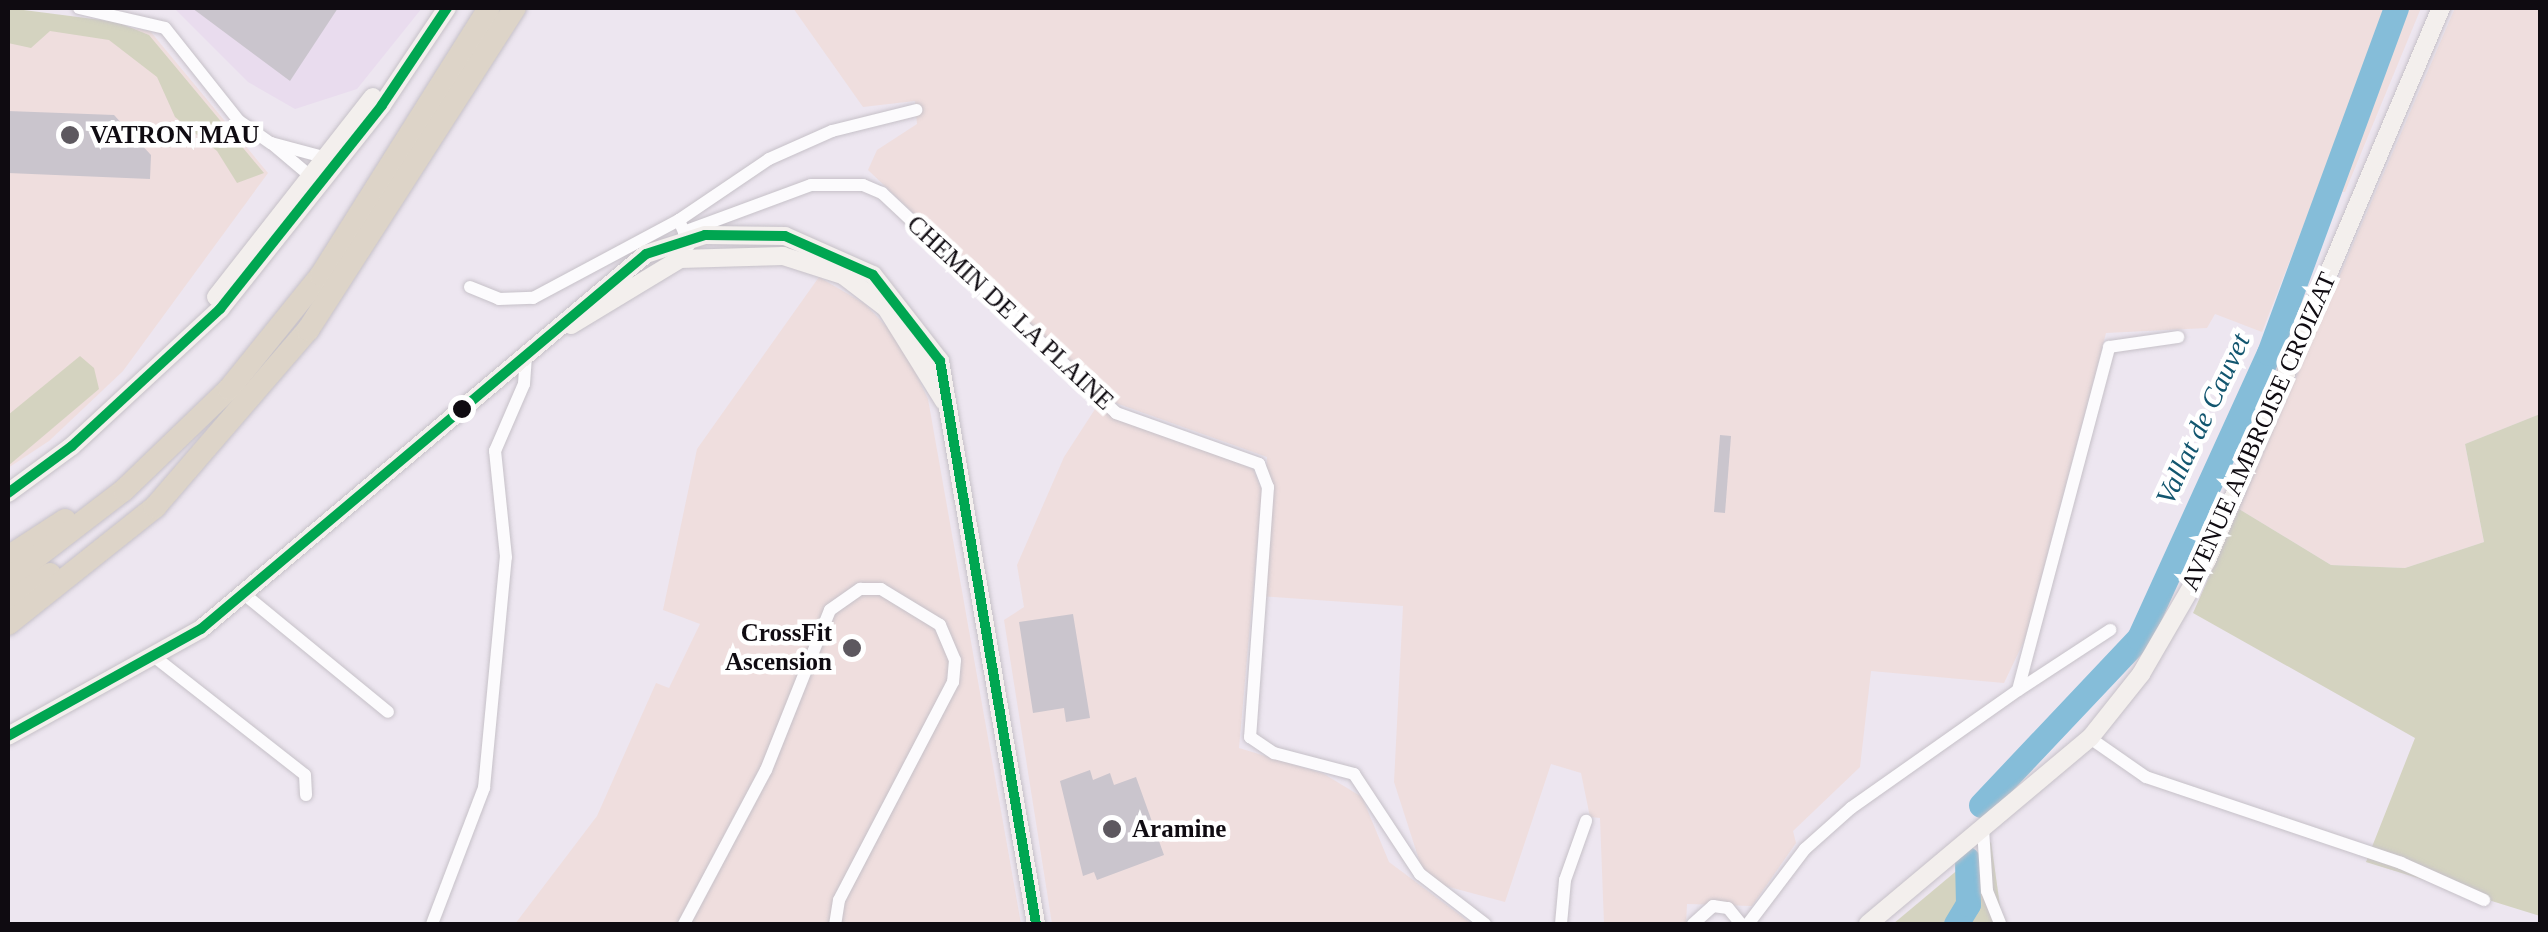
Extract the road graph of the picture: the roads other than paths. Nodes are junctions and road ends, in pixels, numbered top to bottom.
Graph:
1 (79, 8) edge
2 (446, 8) edge
3 (489, 8) edge
4 (515, 8) edge
5 (2441, 8) edge
6 (916, 110) dead end
7 (272, 143) junction
8 (332, 159) junction
9 (316, 180) junction
10 (686, 237) junction
11 (470, 286) dead end
12 (2178, 337) dead end
13 (526, 357) junction
14 (182, 436) junction
15 (214, 440) junction
16 (8, 493) edge
17 (8, 557) edge
18 (8, 579) edge
19 (244, 594) junction
20 (8, 603) edge
21 (8, 624) edge
22 (2110, 630) dead end
23 (156, 658) junction
24 (2018, 690) junction
25 (388, 712) dead end
26 (8, 736) edge
27 (2090, 738) junction
28 (306, 796) dead end
29 (1586, 820) dead end
30 (1984, 829) junction
31 (2484, 900) dead end
32 (432, 924) edge
33 (684, 924) edge
34 (835, 924) edge
35 (1036, 924) edge
36 (1485, 924) edge
37 (1562, 924) edge
38 (1693, 924) edge
39 (1744, 924) edge
40 (1868, 924) edge
41 (2000, 924) edge

1 - 7 street
2 - 8 main road
3 - 14 highway
4 - 15 highway
5 - 27 main road, AVENUE AMBROISE CROIZAT
6 - 10 street
7 - 8 street
7 - 9 street
8 - 9 main road
9 - 16 main road
10 - 11 street
10 - 13 main road
10 - 35 main road
10 - 36 street, CHEMIN DE LA PLAINE
12 - 24 street
13 - 19 main road
13 - 32 street
14 - 17 highway
14 - 18 highway
15 - 20 highway
15 - 21 highway
19 - 23 main road
19 - 25 street
22 - 24 street
23 - 26 main road
23 - 28 street
24 - 39 street
27 - 30 main road, AVENUE AMBROISE CROIZAT
27 - 31 street
29 - 37 street
30 - 40 main road, AVENUE AMBROISE CROIZAT
30 - 41 street
33 - 34 street
38 - 39 street

